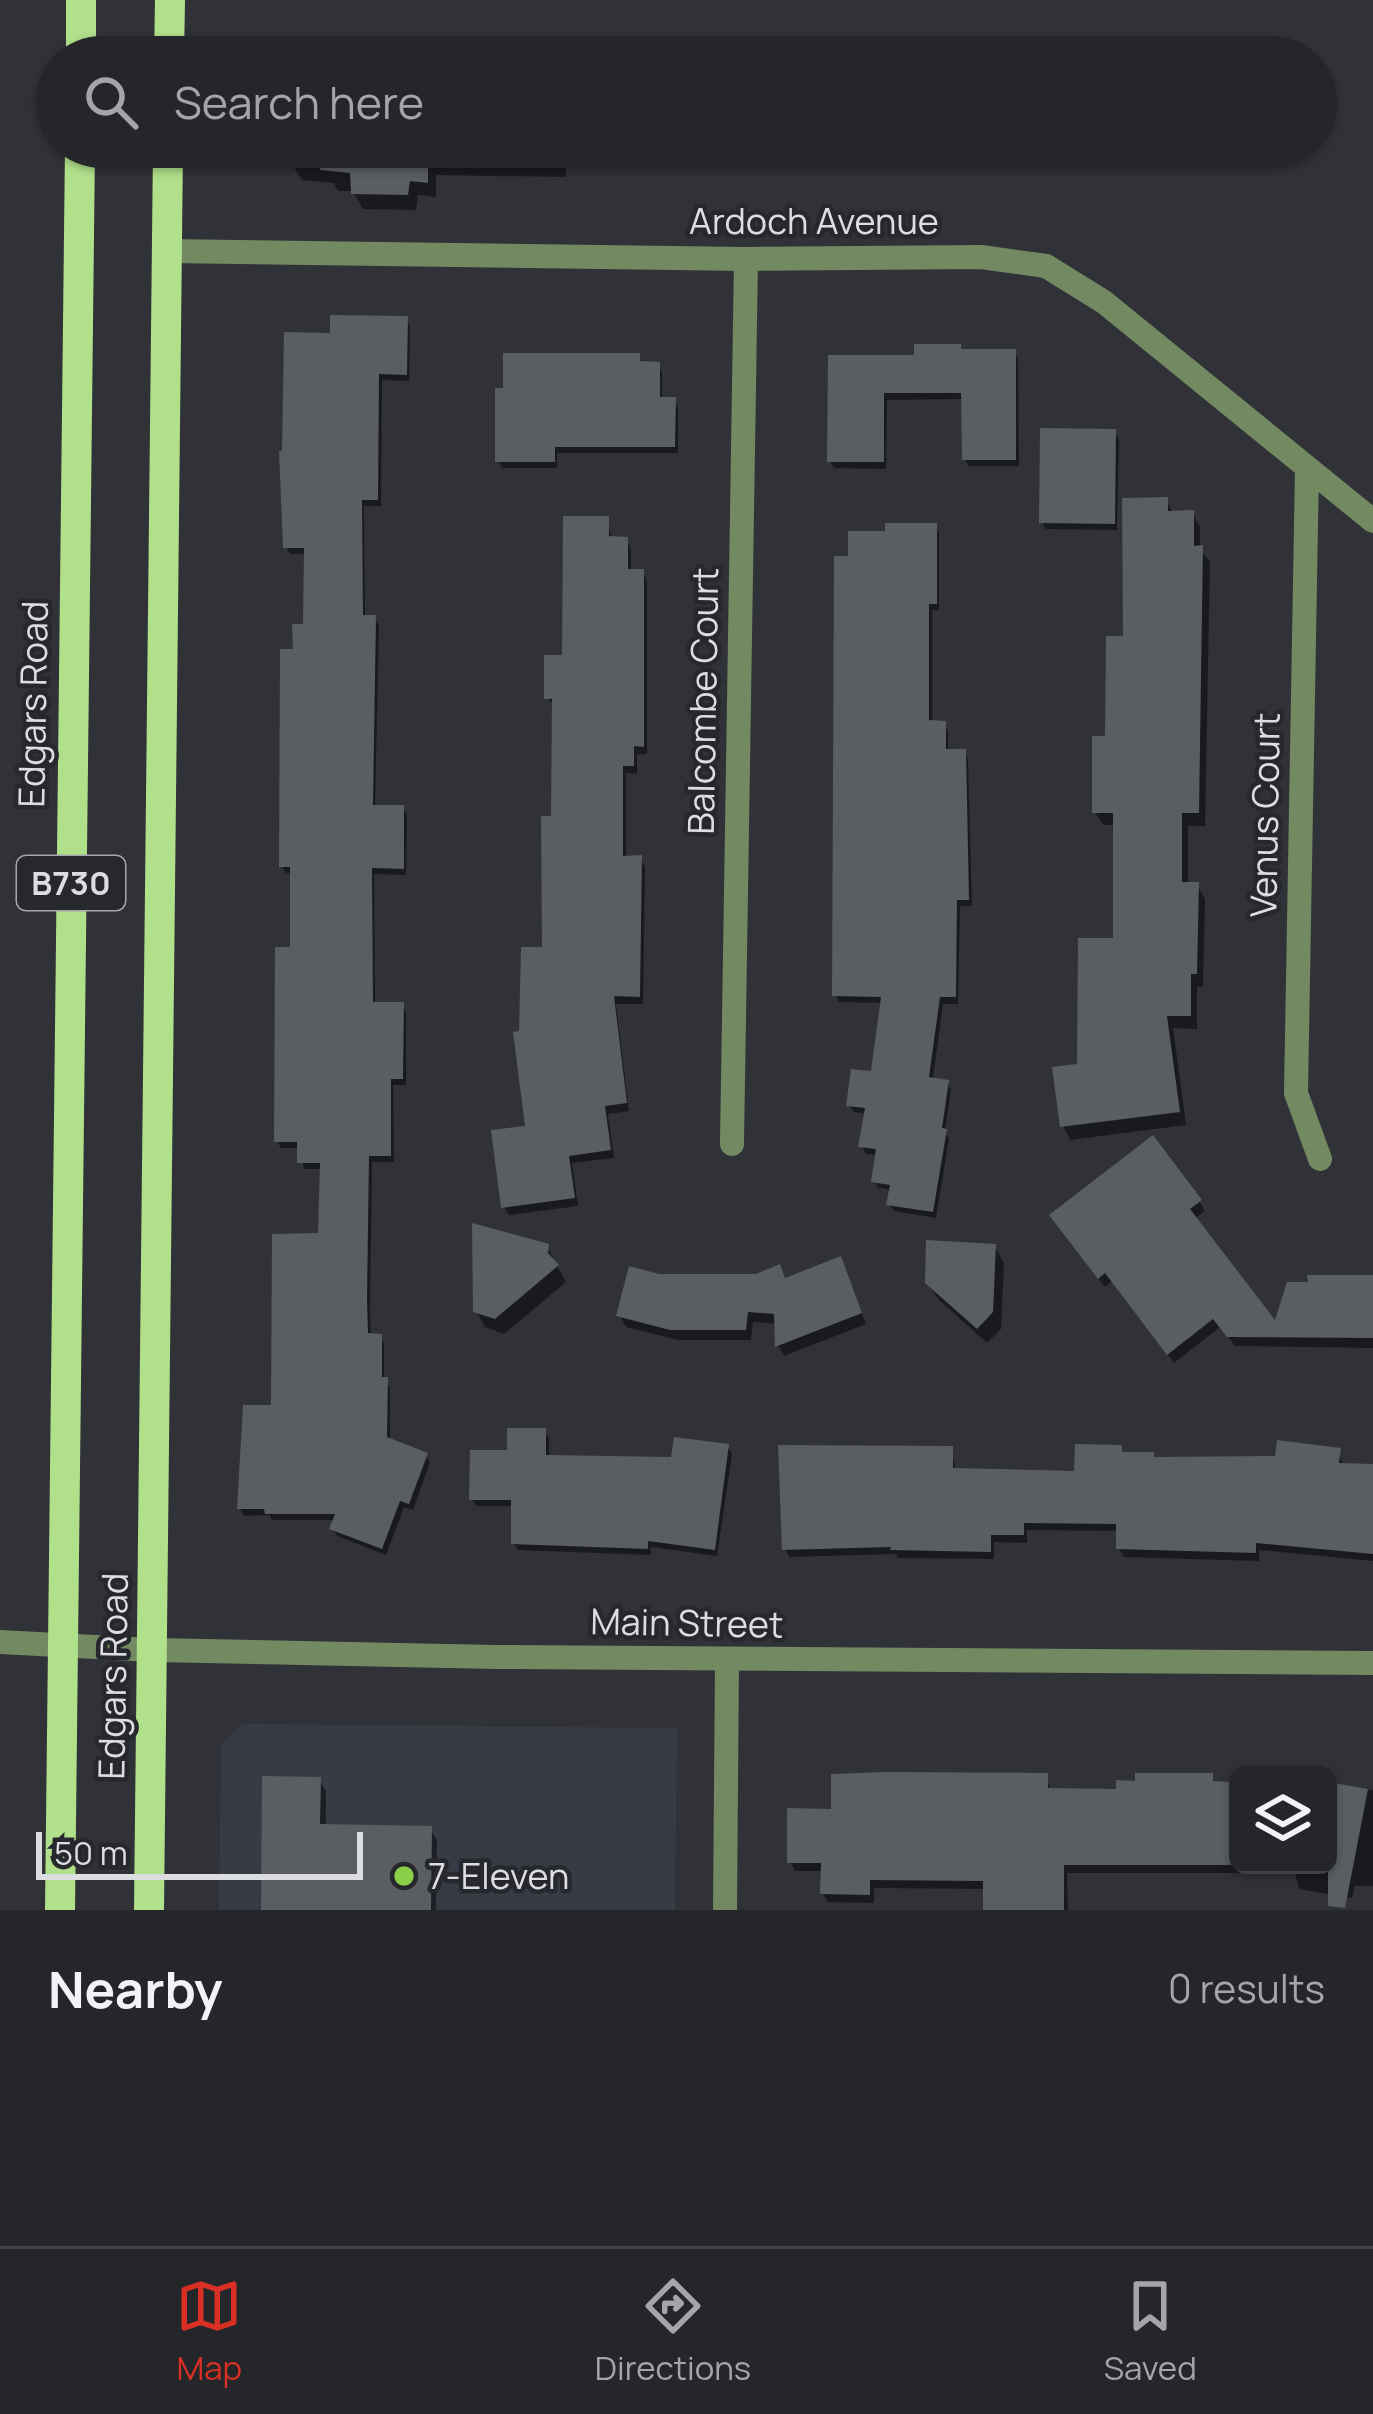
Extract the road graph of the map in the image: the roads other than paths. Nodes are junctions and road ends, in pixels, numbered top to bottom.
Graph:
1 (81, 0) edge
2 (170, 0) edge
3 (81, 36) edge
4 (169, 36) edge
5 (80, 168) edge
6 (168, 168) edge
7 (167, 251) junction
8 (746, 259) junction
9 (1307, 468) junction
10 (1373, 521) edge
11 (732, 1144) dead end
12 (1320, 1159) dead end
13 (0, 1642) edge
14 (62, 1646) junction
15 (152, 1650) junction
16 (727, 1660) junction
17 (1373, 1663) edge
18 (60, 1910) edge
19 (149, 1910) edge
20 (725, 1910) edge

1 - 3 main road
2 - 4 main road
5 - 14 main road, Edgars Road / B730
6 - 7 main road, Edgars Road / B730
7 - 8 street, Ardoch Avenue
7 - 15 main road, Edgars Road / B730
8 - 9 street, Ardoch Avenue
8 - 11 street, Balcombe Court
9 - 10 street, Ardoch Avenue
9 - 12 street, Venus Court
13 - 14 street, Main Street
14 - 15 street, Main Street
14 - 18 main road, Edgars Road / B730
15 - 16 street, Main Street
15 - 19 main road, Edgars Road / B730
16 - 17 street, Main Street
16 - 20 street

